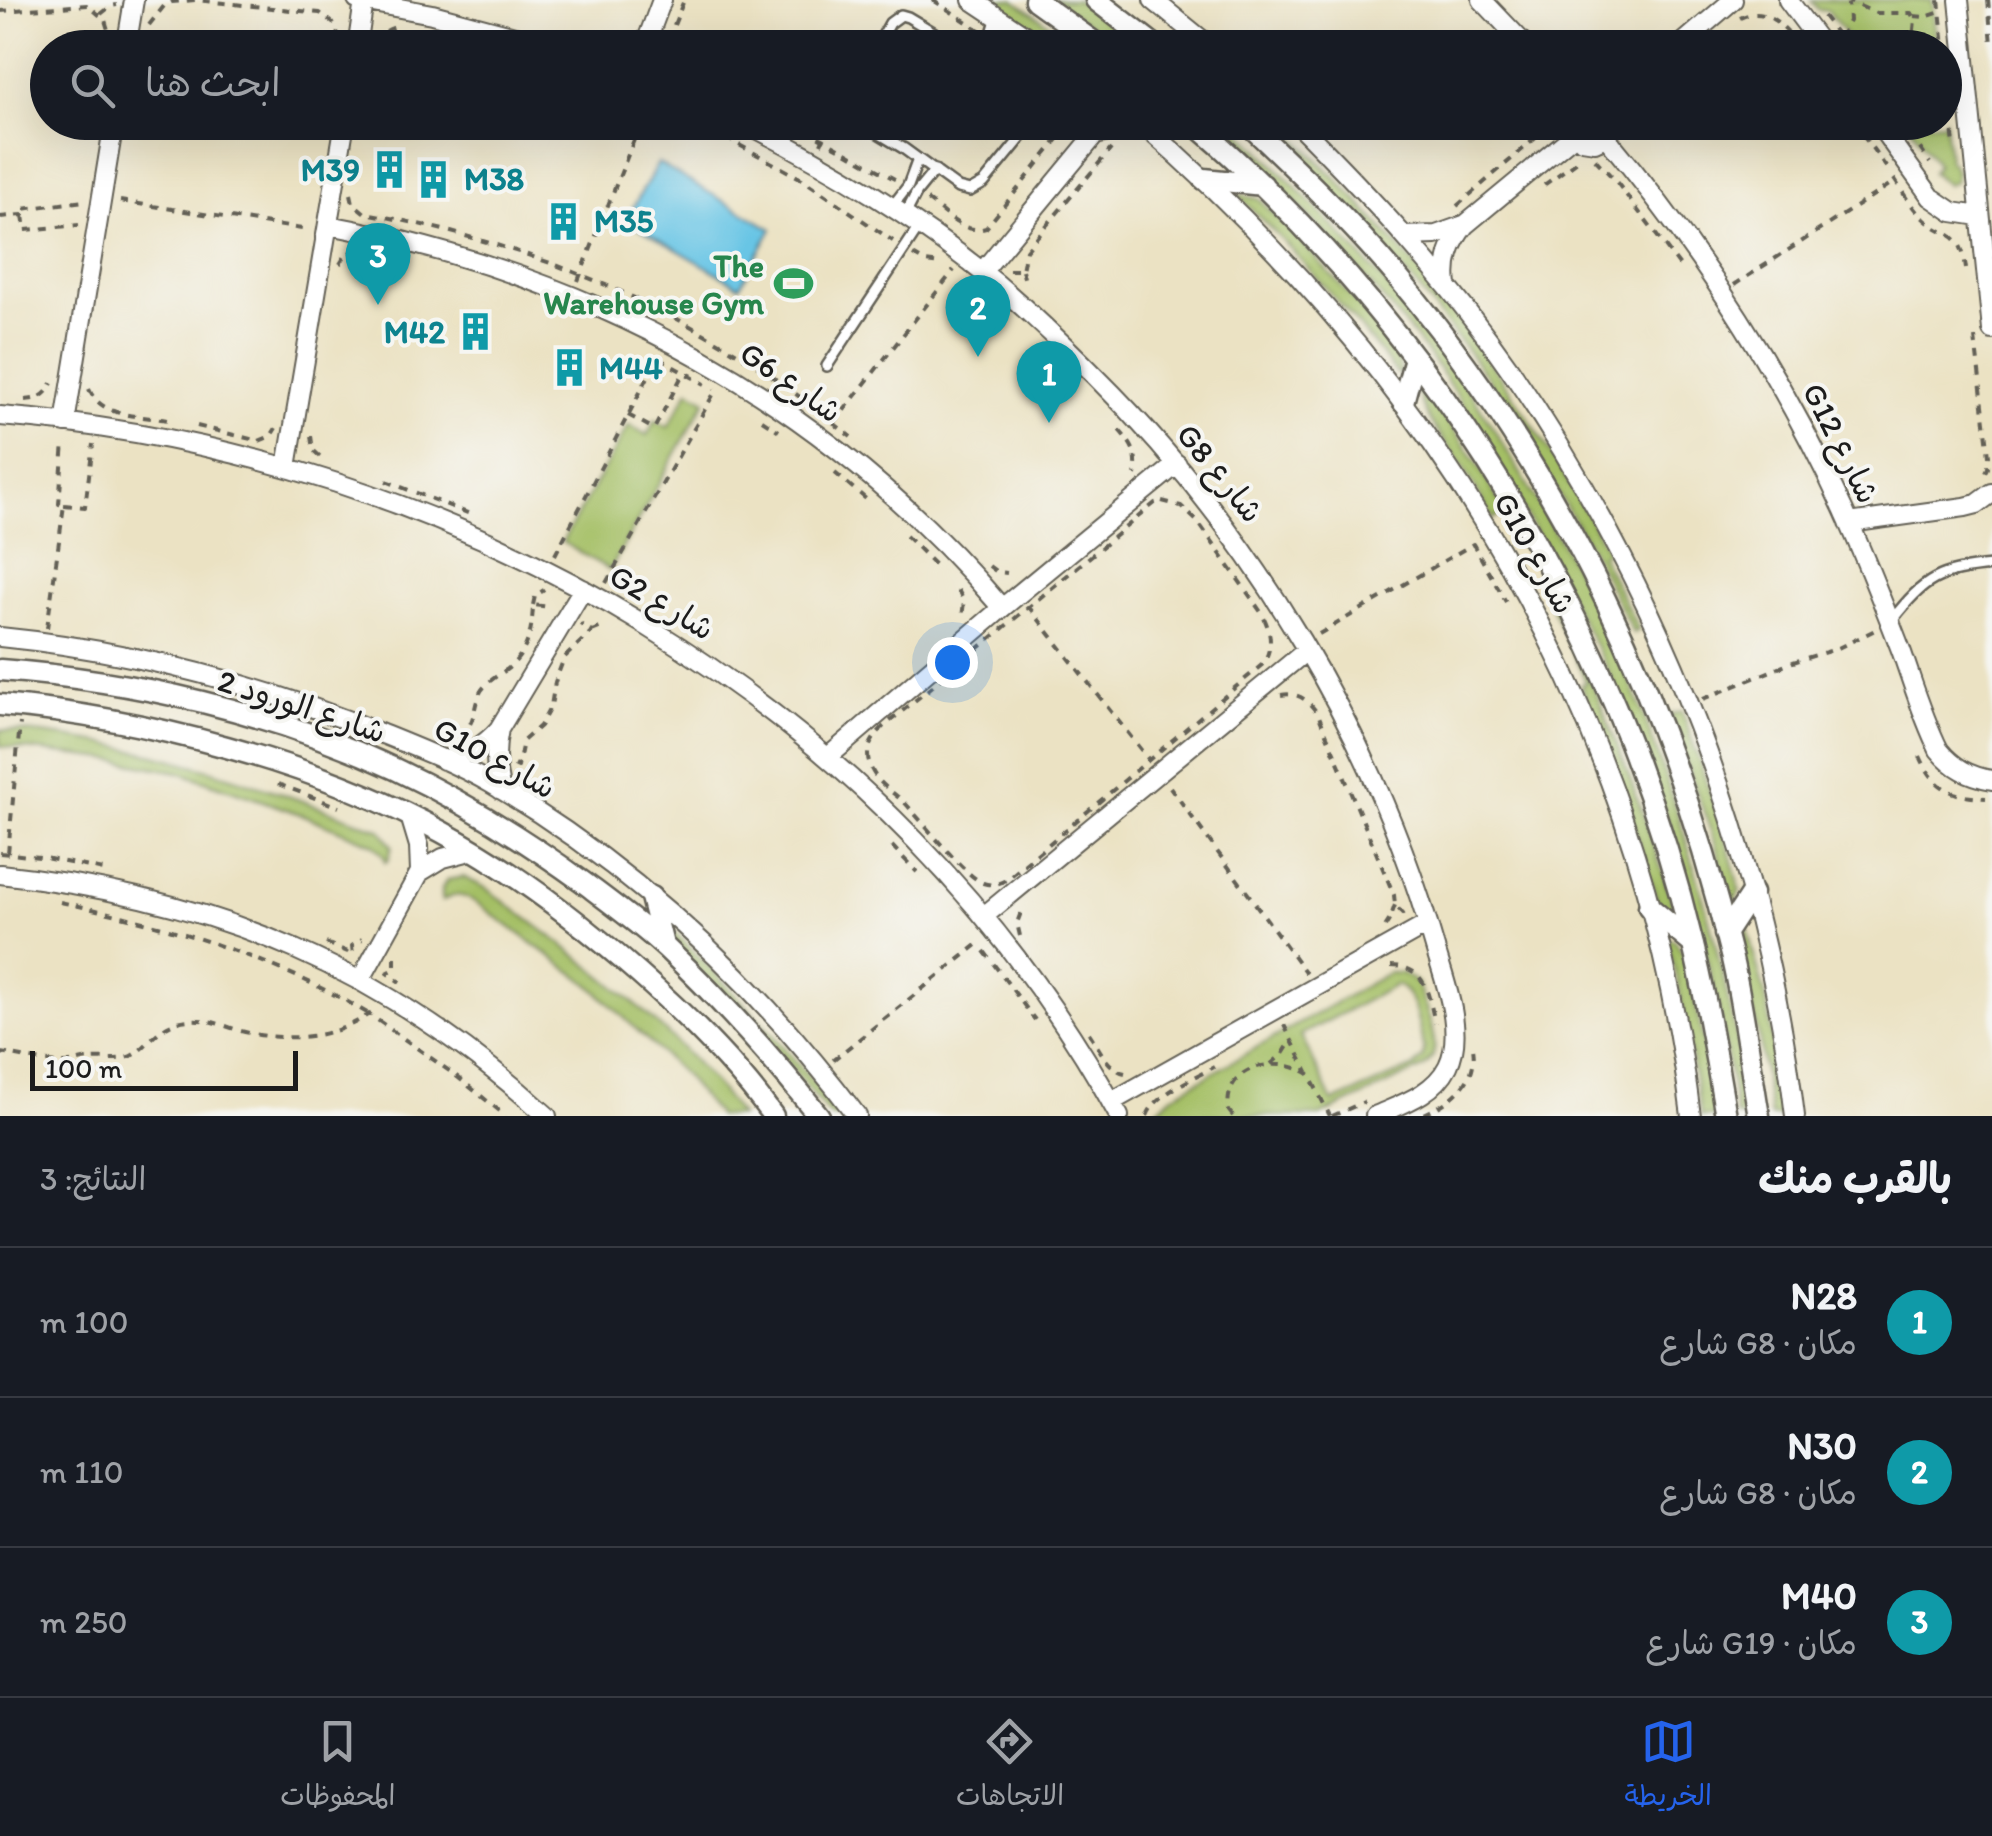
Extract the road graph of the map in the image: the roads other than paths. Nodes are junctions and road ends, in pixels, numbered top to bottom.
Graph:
1 (134, 0) edge
2 (360, 0) edge
3 (662, 0) edge
4 (972, 0) edge
5 (1035, 0) edge
6 (1096, 0) edge
7 (1153, 0) edge
8 (1482, 0) edge
9 (1733, 0) edge
10 (1788, 0) edge
11 (1959, 0) edge
12 (997, 16) junction
13 (1014, 28) joint
14 (129, 30) edge
15 (358, 30) edge
16 (513, 30) edge
17 (644, 30) edge
18 (886, 30) edge
19 (931, 30) edge
20 (993, 30) edge
21 (1017, 30) edge
22 (1077, 30) edge
23 (1135, 30) edge
24 (1190, 30) edge
25 (1511, 30) edge
26 (1698, 30) edge
27 (1810, 30) edge
28 (1962, 30) edge
29 (1962, 32) edge
30 (111, 140) edge
31 (342, 140) edge
32 (776, 140) edge
33 (889, 140) edge
34 (1019, 140) edge
35 (1087, 140) edge
36 (1154, 140) edge
37 (1213, 140) edge
38 (1264, 140) edge
39 (1314, 140) edge
40 (1560, 140) edge
41 (1616, 140) edge
42 (1891, 140) edge
43 (918, 158) junction
44 (935, 170) junction
45 (1204, 179) junction
46 (1263, 185) junction
47 (1979, 216) junction
48 (905, 218) junction
49 (1465, 225) junction
50 (328, 229) junction
51 (1405, 236) junction
52 (988, 265) junction
53 (1447, 286) junction
54 (1983, 328) edge
55 (1415, 358) junction
56 (826, 366) dead end
57 (1403, 402) junction
58 (6, 408) edge
59 (65, 423) junction
60 (1178, 464) junction
61 (287, 467) junction
62 (1987, 486) edge
63 (1849, 523) junction
64 (1992, 566) edge
65 (583, 589) junction
66 (1002, 608) junction
67 (1890, 622) junction
68 (0, 637) edge
69 (1304, 648) junction
70 (0, 670) edge
71 (0, 705) edge
72 (499, 729) junction
73 (828, 757) junction
74 (444, 760) junction
75 (1992, 780) edge
76 (502, 790) junction
77 (410, 816) junction
78 (474, 850) junction
79 (420, 872) junction
80 (3, 874) edge
81 (1752, 893) junction
82 (651, 897) junction
83 (1649, 907) junction
84 (989, 923) junction
85 (1423, 927) junction
86 (1725, 934) junction
87 (1693, 944) junction
88 (663, 945) junction
89 (361, 979) junction
90 (524, 1096) junction
91 (1371, 1108) edge
92 (1115, 1109) edge
93 (527, 1116) edge
94 (546, 1116) edge
95 (773, 1116) edge
96 (818, 1116) edge
97 (857, 1116) edge
98 (1691, 1116) edge
99 (1726, 1116) edge
100 (1759, 1116) edge
101 (1795, 1116) edge

1 - 14 street
2 - 15 street
2 - 16 street
3 - 17 street
4 - 12 street
5 - 22 street
6 - 23 street
7 - 24 street
8 - 25 street
9 - 26 street
10 - 27 street
11 - 28 street
12 - 13 street
12 - 20 lane
13 - 21 street
18 - 19 lane
29 - 47 street
30 - 59 street
31 - 50 street
32 - 48 street, G8 شارع
33 - 43 lane
34 - 44 lane
35 - 52 street
36 - 45 street, G10 شارع
37 - 46 street, G10 شارع
38 - 86 street, G10 شارع
39 - 51 street
40 - 49 street
41 - 63 street, G12 شارع
42 - 47 street
43 - 44 lane
43 - 48 lane
44 - 48 lane
45 - 46 street
45 - 57 street, G10 شارع
46 - 55 street, G10 شارع
47 - 54 street
48 - 52 street, G8 شارع
48 - 56 lane
49 - 51 street
49 - 53 street
50 - 61 street
50 - 66 street, G6 شارع
51 - 53 street
52 - 60 street, G8 شارع
53 - 81 street
55 - 57 street
55 - 87 street, G10 شارع
57 - 83 street, G10 شارع
58 - 59 street, G2 شارع
59 - 61 street, G2 شارع
60 - 66 street
60 - 69 street, G8 شارع
61 - 65 street, G2 شارع
62 - 63 street
63 - 67 street, G12 شارع
64 - 67 lane
65 - 72 street
65 - 73 street, G2 شارع
66 - 73 street
67 - 75 street, G12 شارع
68 - 74 street, G10 شارع
69 - 84 street
69 - 85 street, G8 شارع
70 - 88 street, شارع الورود 2
71 - 77 street, شارع الورود 2
72 - 74 street
72 - 76 street
73 - 84 street, G2 شارع
74 - 76 street, G10 شارع
76 - 82 street, G10 شارع
77 - 78 street, شارع الورود 2
77 - 79 street
78 - 79 street
78 - 95 street, شارع الورود 2
79 - 89 street
80 - 89 street
81 - 86 street
81 - 101 street
82 - 88 street
82 - 97 street, G10 شارع
83 - 87 street
83 - 98 street, G10 شارع
84 - 92 street, G2 شارع
85 - 91 street, G8 شارع
85 - 92 street
86 - 100 street, G10 شارع
87 - 99 street, G10 شارع
88 - 96 street, شارع الورود 2
89 - 90 street
90 - 93 street
90 - 94 street

